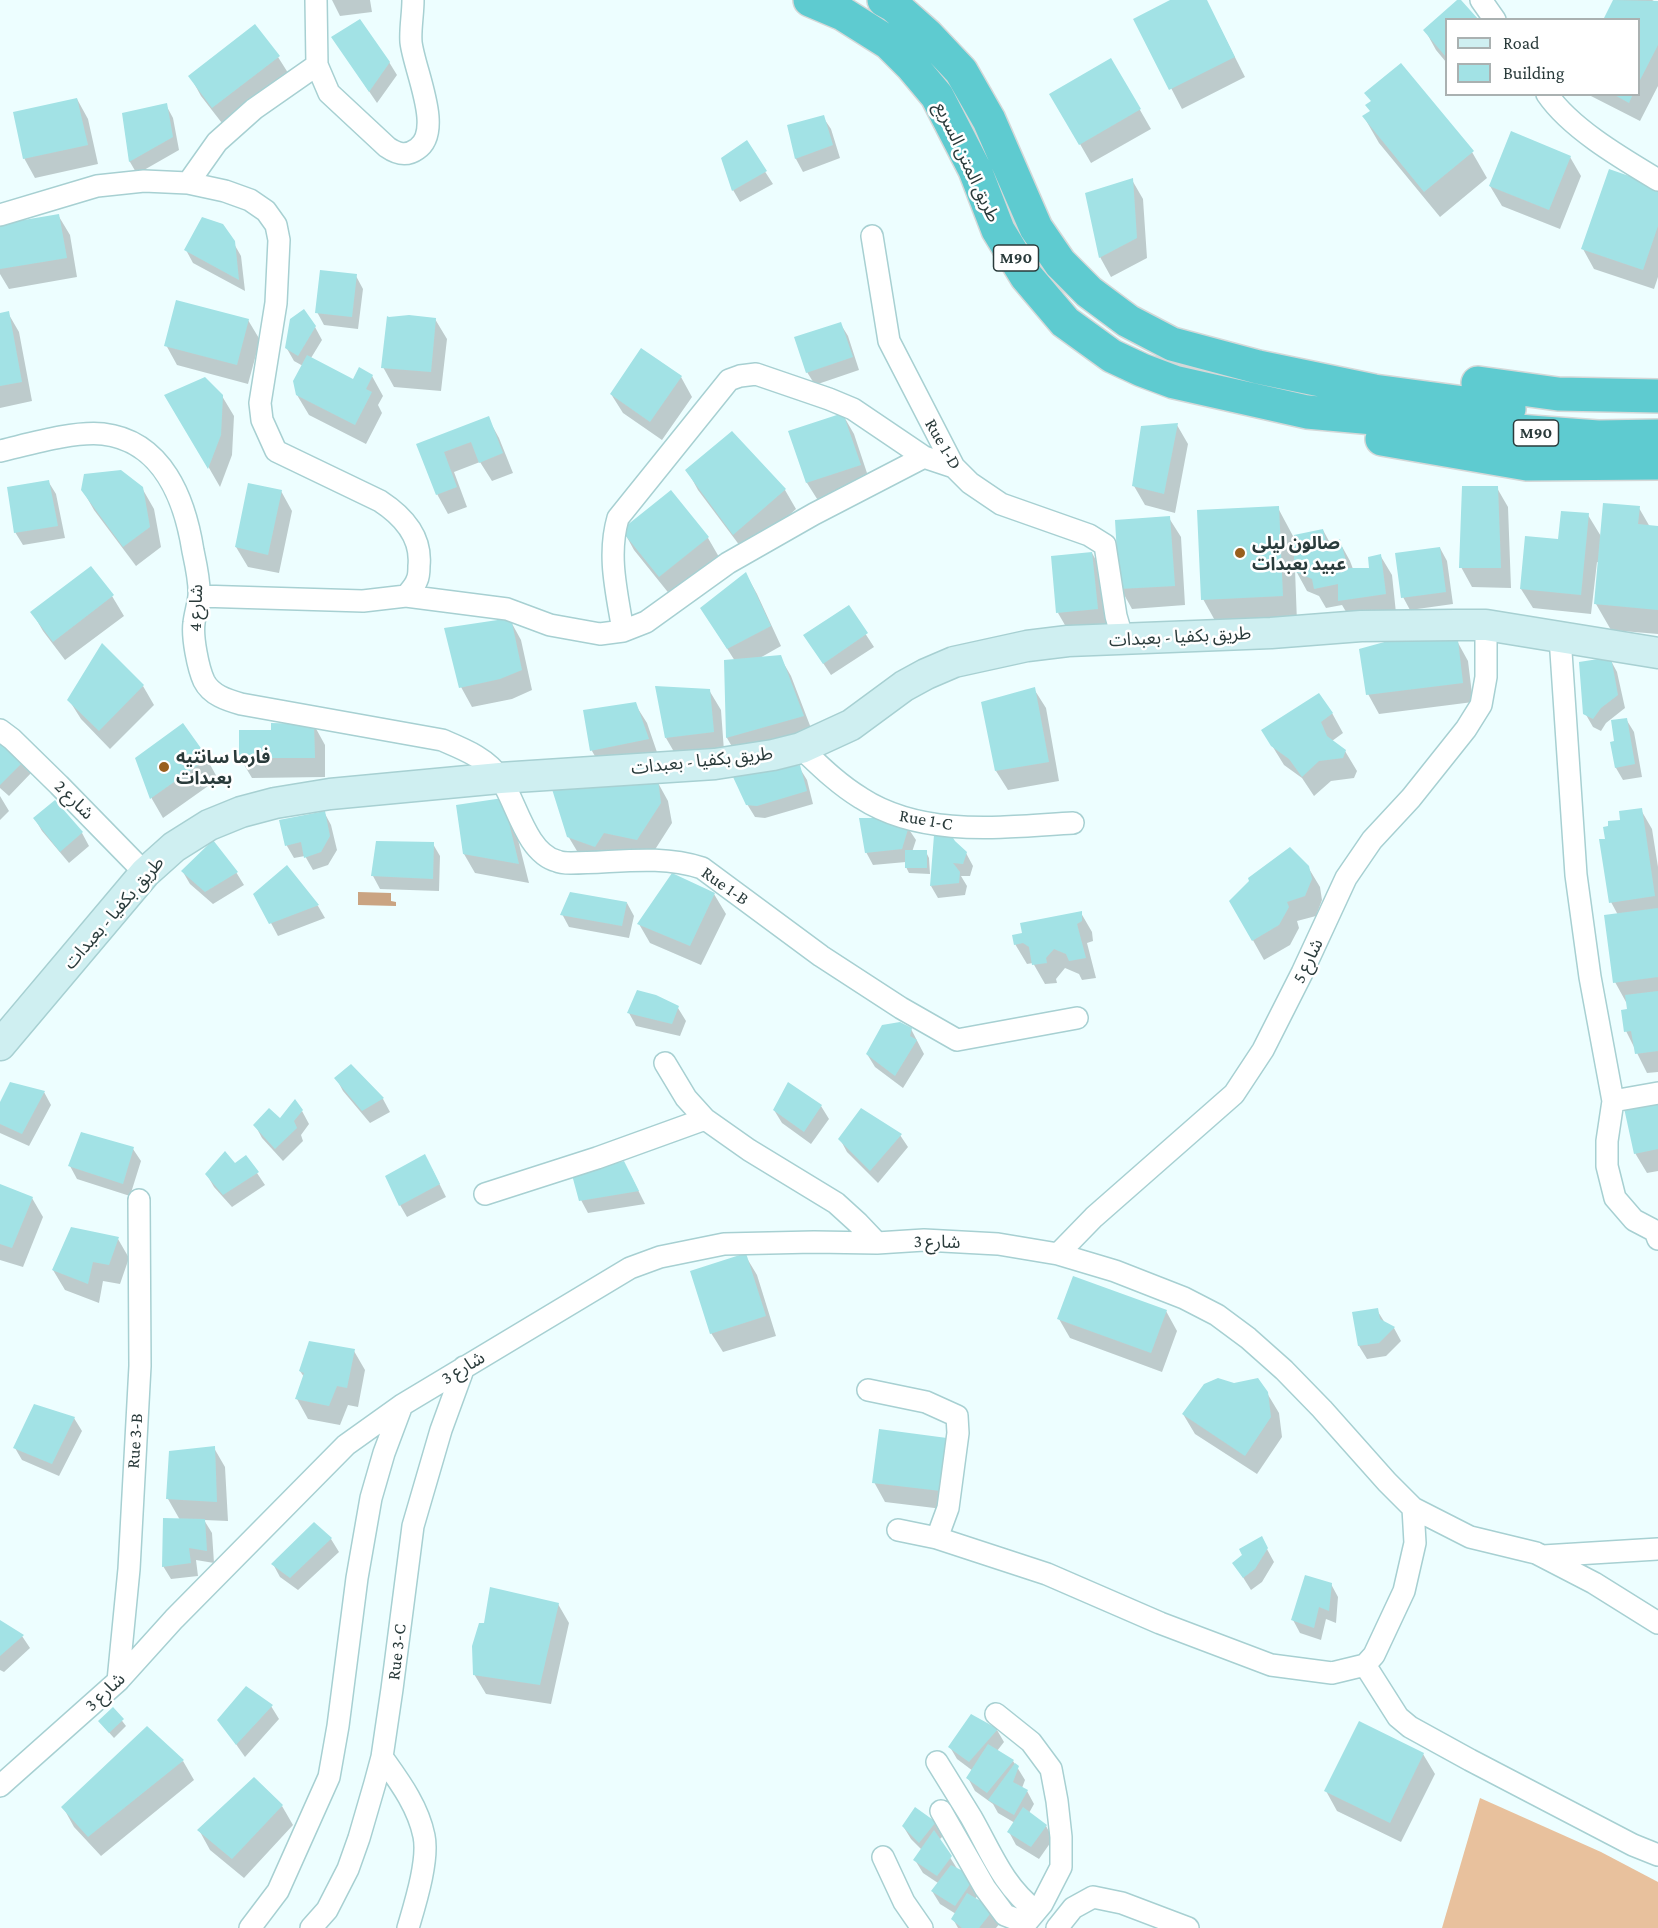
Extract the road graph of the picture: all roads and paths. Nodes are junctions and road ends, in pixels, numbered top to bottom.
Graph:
1 (316, 0) edge
2 (413, 0) edge
3 (810, 0) edge
4 (884, 0) edge
5 (1481, 0) edge
6 (1494, 18) edge
7 (317, 65) junction
8 (1548, 96) edge
9 (1658, 180) edge
10 (188, 183) junction
11 (0, 215) edge
12 (872, 236) dead end
13 (1286, 372) junction
14 (1658, 396) edge
15 (1307, 412) junction
16 (1658, 417) edge
17 (1658, 436) edge
18 (0, 451) edge
19 (924, 457) junction
20 (1658, 464) edge
21 (954, 467) junction
22 (199, 596) junction
23 (406, 596) junction
24 (1486, 625) junction
25 (622, 631) junction
26 (1560, 637) junction
27 (1123, 640) junction
28 (1658, 653) edge
29 (0, 730) edge
30 (801, 748) junction
31 (500, 778) junction
32 (1072, 823) dead end
33 (146, 873) junction
34 (1077, 1018) dead end
35 (0, 1045) edge
36 (664, 1063) dead end
37 (1658, 1093) edge
38 (1613, 1101) junction
39 (705, 1119) junction
40 (485, 1194) dead end
41 (139, 1200) dead end
42 (1658, 1239) edge
43 (878, 1244) junction
44 (1058, 1254) junction
45 (464, 1367) junction
46 (868, 1389) dead end
47 (402, 1405) junction
48 (1413, 1508) junction
49 (898, 1530) dead end
50 (936, 1538) junction
51 (1658, 1549) edge
52 (1542, 1556) junction
53 (1658, 1623) edge
54 (1365, 1665) junction
55 (118, 1681) junction
56 (996, 1714) dead end
57 (382, 1757) junction
58 (937, 1762) dead end
59 (0, 1786) edge
60 (941, 1812) dead end
61 (1658, 1855) edge
62 (883, 1857) dead end
63 (1028, 1923) edge
64 (249, 1928) edge
65 (310, 1928) edge
66 (408, 1928) edge
67 (922, 1928) edge
68 (1057, 1928) edge
69 (1188, 1928) edge

1 - 7 street
2 - 7 street
3 - 15 highway, طريق المتن السريع / M90
4 - 13 highway, طريق المتن السريع / M90
5 - 6 street
7 - 10 street
8 - 9 street
10 - 11 street
10 - 23 street
12 - 21 street, Rue 1-D
13 - 14 highway
13 - 16 highway, M90
15 - 17 highway, M90
15 - 20 highway
18 - 22 street, شارع 4
19 - 21 street
19 - 25 street
19 - 25 street
21 - 27 street, Rue 1-D
22 - 23 street
22 - 31 street, شارع 4
23 - 25 street
24 - 26 main road, طريق بكفيا - بعبدات
24 - 27 main road, طريق بكفيا - بعبدات
24 - 44 street, شارع 5
26 - 28 main road, طريق بكفيا - بعبدات
26 - 38 street
27 - 30 main road, طريق بكفيا - بعبدات
29 - 33 street, شارع 2
30 - 31 main road, طريق بكفيا - بعبدات
30 - 32 street, Rue 1-C
31 - 33 main road, طريق بكفيا - بعبدات
31 - 34 street, Rue 1-B
33 - 35 main road, طريق بكفيا - بعبدات
36 - 39 street
37 - 38 street
38 - 42 street
39 - 40 street
39 - 43 street
41 - 55 street, Rue 3-B
43 - 44 street, شارع 3
43 - 45 street, شارع 3
44 - 48 street, شارع 3
45 - 47 street, شارع 3
45 - 57 street, Rue 3-C
46 - 50 street
47 - 55 street, شارع 3
47 - 64 street
48 - 52 street, شارع 3
48 - 54 street
49 - 50 street
50 - 54 street
51 - 52 street
52 - 53 street
54 - 61 street
55 - 59 street, شارع 3
56 - 63 street
57 - 65 street, Rue 3-C
57 - 66 street
58 - 63 street
60 - 63 street
62 - 67 street
68 - 69 street

